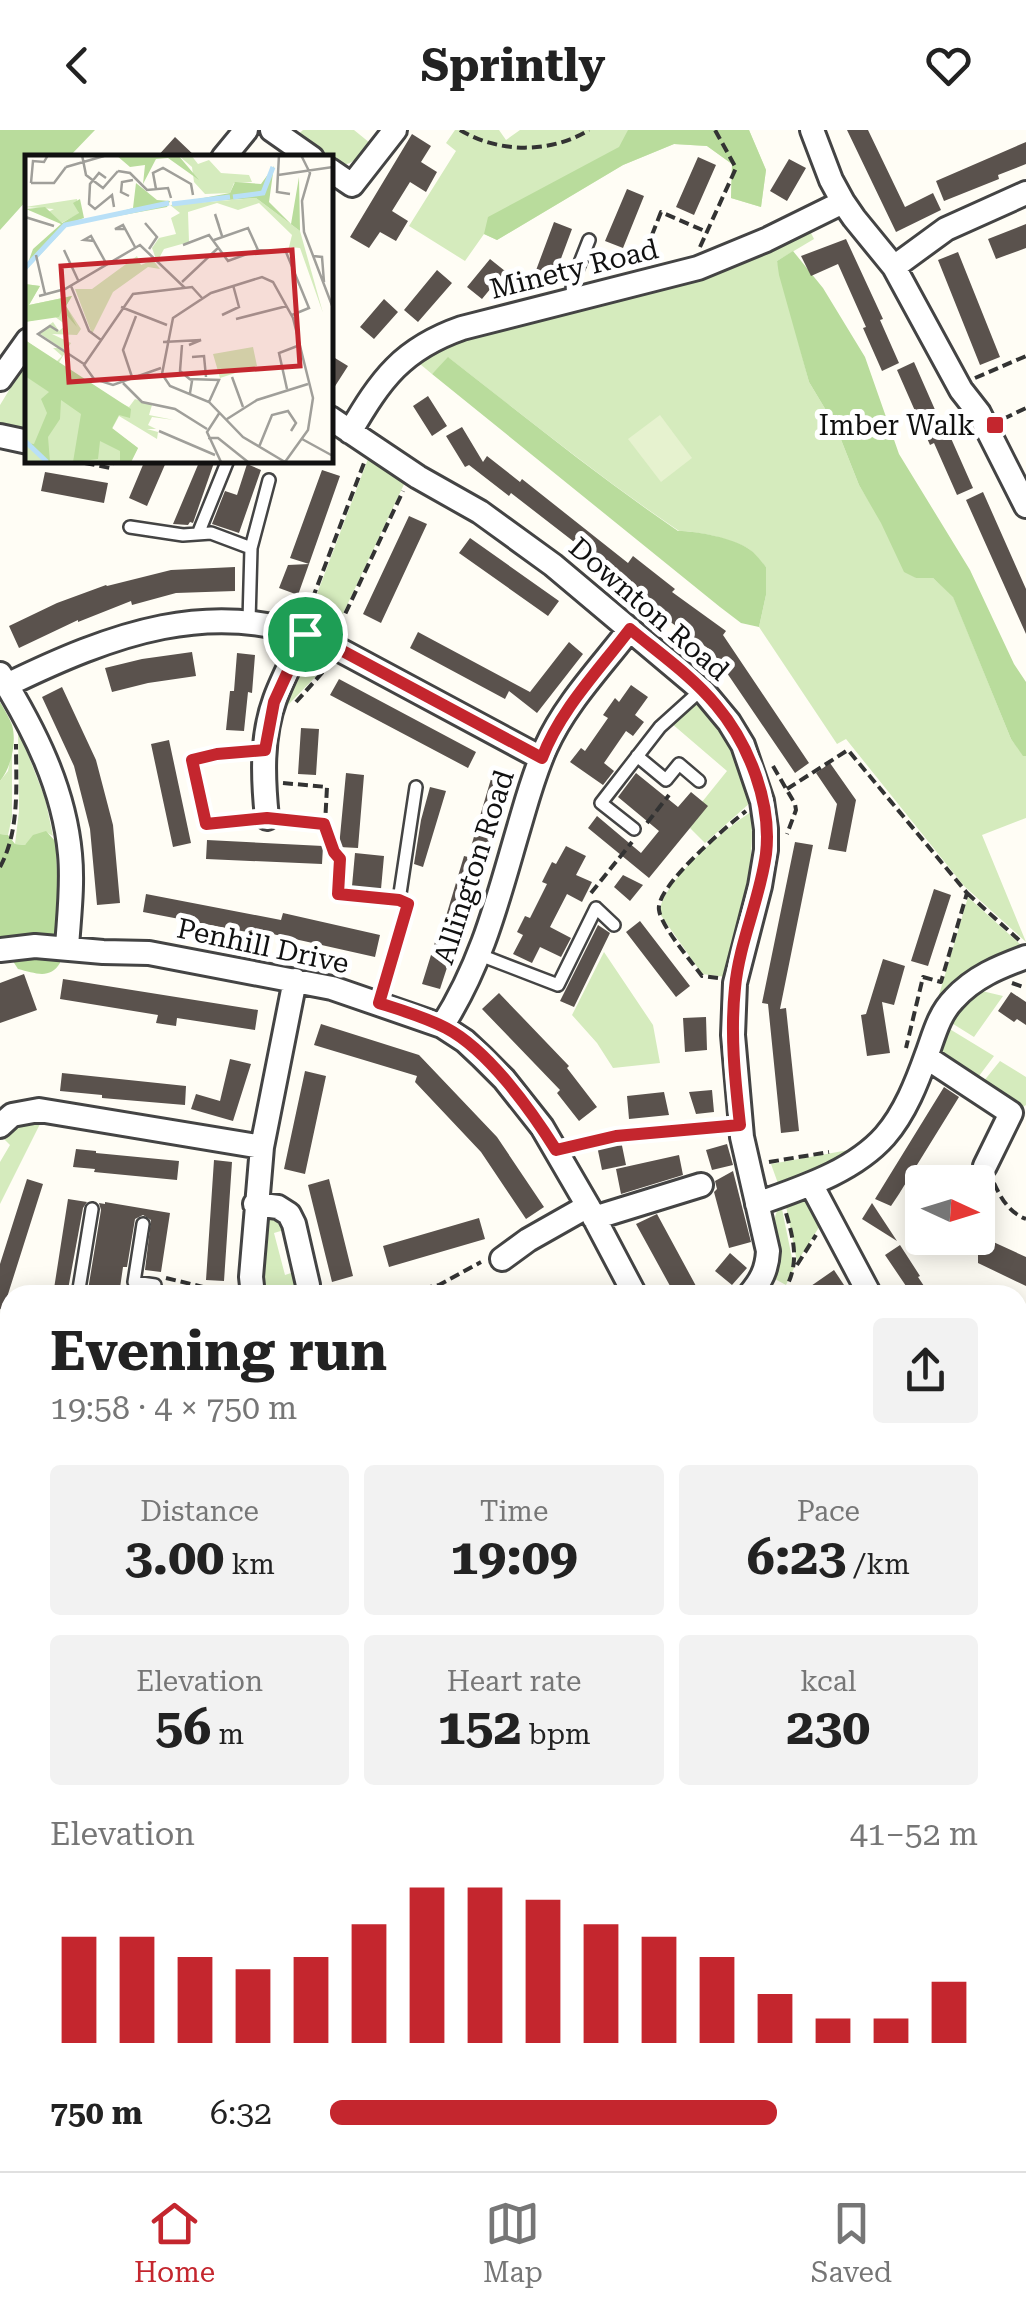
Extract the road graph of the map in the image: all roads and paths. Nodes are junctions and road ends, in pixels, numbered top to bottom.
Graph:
1 (246, 130) edge
2 (272, 130) edge
3 (395, 130) edge
4 (460, 130) edge
5 (589, 130) edge
6 (715, 130) edge
7 (812, 130) edge
8 (225, 155) edge
9 (308, 155) edge
10 (332, 171) edge
11 (1026, 193) edge
12 (843, 202) junction
13 (707, 232) junction
14 (588, 243) joint
15 (894, 266) junction
16 (690, 270) junction
17 (573, 301) junction
18 (25, 344) edge
19 (1025, 358) edge
20 (0, 379) edge
21 (958, 385) junction
22 (1026, 408) edge
23 (332, 419) edge
24 (986, 426) junction
25 (350, 432) junction
26 (0, 436) edge
27 (25, 441) edge
28 (370, 446) junction
29 (80, 462) edge
30 (113, 462) edge
31 (227, 462) edge
32 (412, 473) junction
33 (269, 480) dead end
34 (1026, 506) edge
35 (130, 527) dead end
36 (198, 534) junction
37 (251, 548) junction
38 (249, 621) junction
39 (630, 629) junction
40 (302, 633) junction
41 (335, 647) junction
42 (4, 680) edge
43 (701, 690) junction
44 (290, 708) dead end
45 (16, 742) dead end
46 (265, 750) junction
47 (637, 756) junction
48 (542, 758) junction
49 (768, 759) dead end
50 (699, 781) dead end
51 (283, 784) dead end
52 (416, 788) dead end
53 (787, 790) junction
54 (762, 801) junction
55 (267, 818) junction
56 (324, 824) junction
57 (634, 829) dead end
58 (786, 838) dead end
59 (340, 859) joint
60 (0, 868) edge
61 (967, 893) junction
62 (399, 900) junction
63 (614, 925) dead end
64 (66, 947) junction
65 (1026, 947) edge
66 (0, 950) edge
67 (480, 955) junction
68 (1026, 957) edge
69 (295, 980) junction
70 (736, 980) junction
71 (379, 1003) junction
72 (442, 1026) junction
73 (922, 1066) junction
74 (740, 1125) junction
75 (0, 1126) edge
76 (262, 1147) junction
77 (556, 1150) junction
78 (763, 1150) dead end
79 (841, 1150) dead end
80 (768, 1162) junction
81 (985, 1165) edge
82 (810, 1184) junction
83 (701, 1185) dead end
84 (995, 1187) edge
85 (781, 1196) junction
86 (256, 1204) junction
87 (758, 1204) junction
88 (92, 1209) dead end
89 (591, 1212) junction
90 (1026, 1219) edge
91 (829, 1220) junction
92 (143, 1224) dead end
93 (502, 1259) joint
94 (795, 1270) junction
95 (80, 1285) edge
96 (142, 1285) edge
97 (158, 1285) edge
98 (196, 1285) edge
99 (252, 1285) edge
100 (306, 1285) edge
101 (439, 1285) edge
102 (630, 1285) edge
103 (757, 1285) edge
104 (787, 1285) edge
105 (865, 1285) edge

1 - 8 street
2 - 9 street
3 - 10 street
4 - 5 path
6 - 13 path
7 - 12 street
11 - 15 street
12 - 15 street
12 - 16 street, Minety Road
13 - 14 path
13 - 16 path
14 - 17 lane
15 - 21 street
16 - 17 street, Minety Road
17 - 25 street, Minety Road
18 - 20 street
19 - 21 path
21 - 24 street
22 - 24 path
23 - 25 street, Downton Road
24 - 34 street
25 - 28 street, Downton Road
26 - 27 street
28 - 32 street, Downton Road
28 - 40 path
29 - 30 path
31 - 36 lane
32 - 39 street, Downton Road
32 - 41 path
33 - 37 lane
35 - 36 lane
36 - 37 lane
37 - 38 lane
38 - 40 street
38 - 42 street
39 - 43 street, Downton Road
39 - 48 street, Allington Road
40 - 41 street
40 - 46 street
41 - 44 path
41 - 48 street
42 - 64 street
43 - 47 lane
43 - 54 street, Downton Road
45 - 60 path
46 - 55 street
46 - 55 path
47 - 50 lane
47 - 57 lane
48 - 67 street, Allington Road
49 - 53 path
51 - 56 path
52 - 62 lane
53 - 58 path
53 - 61 path
54 - 70 street, Downton Road
54 - 70 path
55 - 56 path
56 - 59 path
59 - 62 lane
61 - 65 path
61 - 73 path
62 - 71 lane
63 - 67 lane
64 - 66 street, Penhill Drive
64 - 69 street, Penhill Drive
67 - 72 street, Allington Road
68 - 73 street
69 - 71 street, Penhill Drive
69 - 76 street
70 - 74 street, Downton Road
71 - 72 street, Penhill Drive
72 - 77 street, Penhill Drive
73 - 81 street
73 - 82 street
74 - 77 path
74 - 87 street, Downton Road
75 - 76 street
76 - 86 street
77 - 89 street, Penhill Drive
78 - 80 path
79 - 80 path
80 - 85 path
82 - 85 street
82 - 91 street
83 - 89 street
84 - 90 path
85 - 87 street
85 - 94 path
86 - 99 street
86 - 100 street
87 - 103 street, Downton Road
88 - 95 lane
89 - 93 street
89 - 102 street, Penhill Drive
91 - 94 path
91 - 105 street
92 - 96 lane
93 - 101 path
94 - 104 path
97 - 98 path

